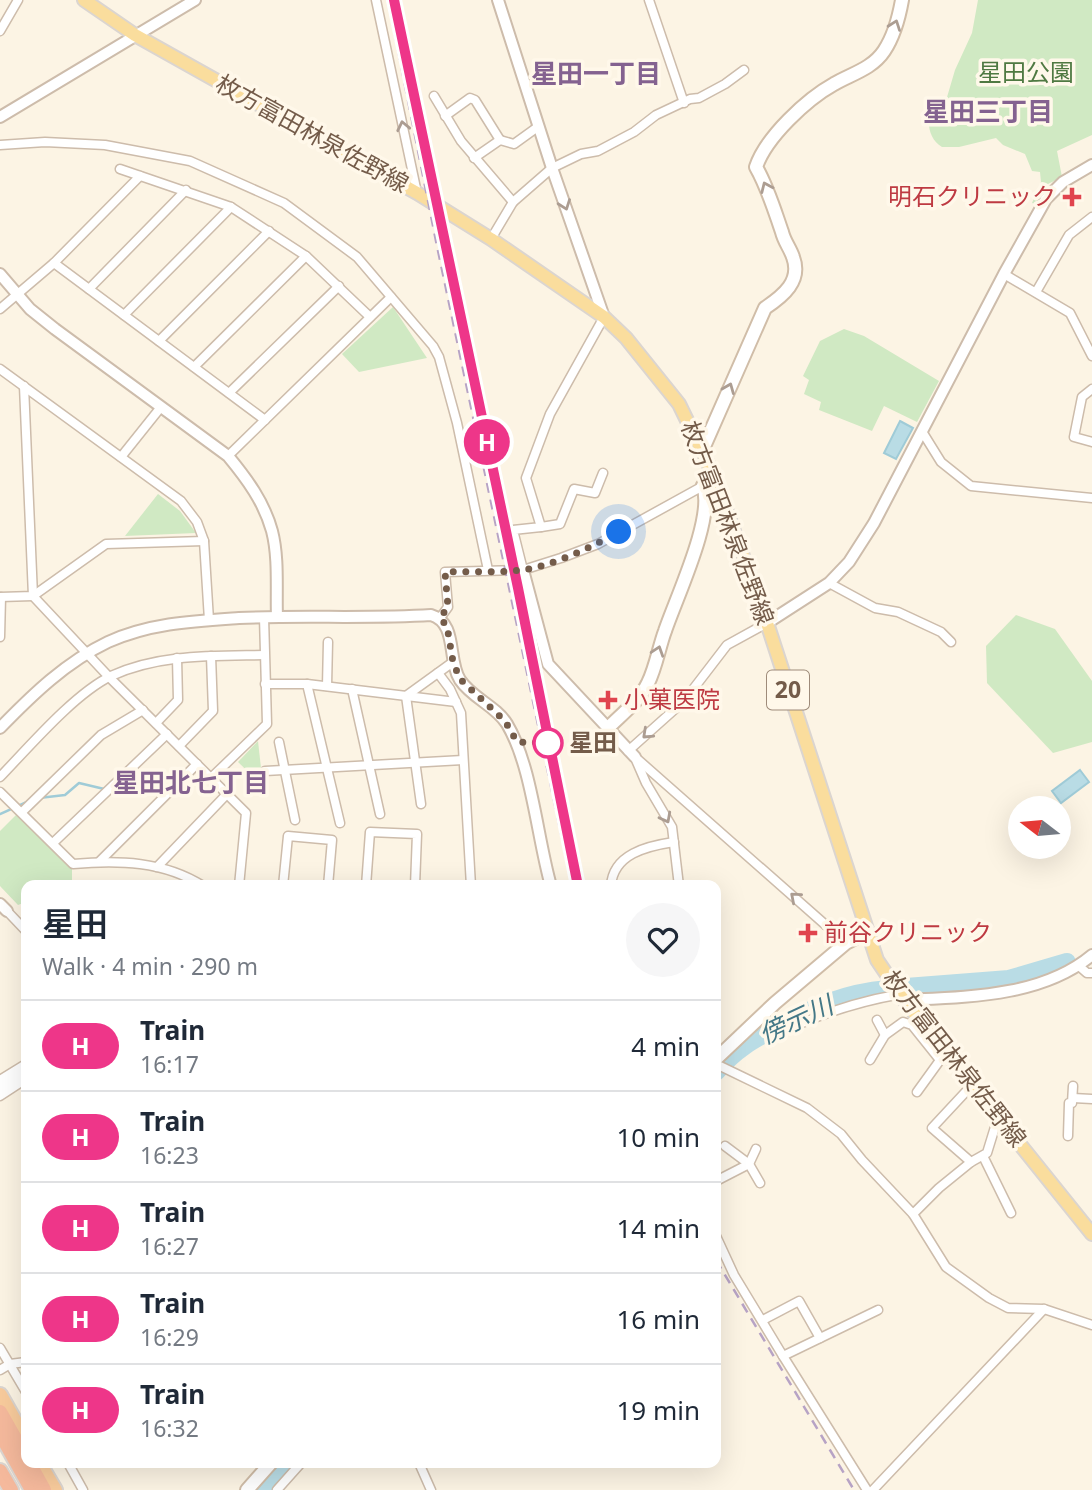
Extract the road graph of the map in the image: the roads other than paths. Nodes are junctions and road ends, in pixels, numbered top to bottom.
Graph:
1 (18, 0) edge
2 (84, 0) edge
3 (195, 0) edge
4 (376, 0) edge
5 (498, 0) edge
6 (649, 0) edge
7 (902, 0) edge
8 (0, 31) edge
9 (135, 35) junction
10 (744, 70) dead end
11 (434, 96) dead end
12 (684, 103) junction
13 (445, 116) junction
14 (0, 117) edge
15 (539, 126) junction
16 (500, 140) junction
17 (0, 145) edge
18 (474, 158) junction
19 (1092, 165) edge
20 (552, 168) junction
21 (120, 169) dead end
22 (140, 176) junction
23 (186, 190) junction
24 (417, 193) junction
25 (513, 202) junction
26 (232, 207) junction
27 (1092, 217) edge
28 (270, 231) junction
29 (491, 239) junction
30 (306, 256) junction
31 (54, 263) junction
32 (0, 274) edge
33 (1004, 274) junction
34 (339, 286) junction
35 (89, 289) junction
36 (1036, 292) junction
37 (17, 295) junction
38 (391, 297) junction
39 (0, 309) edge
40 (124, 315) junction
41 (370, 317) junction
42 (604, 317) junction
43 (1088, 336) edge
44 (159, 341) junction
45 (1092, 356) edge
46 (194, 367) junction
47 (0, 369) edge
48 (24, 386) junction
49 (1092, 389) edge
50 (229, 393) junction
51 (161, 407) junction
52 (265, 420) junction
53 (923, 433) junction
54 (1092, 442) edge
55 (702, 451) junction
56 (228, 456) junction
57 (121, 457) junction
58 (603, 473) dead end
59 (715, 478) junction
60 (703, 486) junction
61 (1092, 498) edge
62 (541, 527) junction
63 (204, 541) junction
64 (488, 570) junction
65 (523, 570) junction
66 (829, 583) junction
67 (33, 596) junction
68 (0, 597) edge
69 (264, 617) junction
70 (277, 617) junction
71 (440, 618) junction
72 (209, 620) junction
73 (767, 622) junction
74 (0, 637) edge
75 (328, 642) dead end
76 (951, 642) dead end
77 (88, 654) junction
78 (264, 655) junction
79 (211, 656) junction
80 (177, 657) junction
81 (453, 662) junction
82 (439, 673) junction
83 (109, 677) junction
84 (265, 684) junction
85 (307, 684) junction
86 (327, 686) junction
87 (352, 689) junction
88 (406, 696) junction
89 (456, 702) junction
90 (143, 710) junction
91 (156, 723) junction
92 (608, 727) junction
93 (0, 728) edge
94 (167, 734) junction
95 (279, 742) dead end
96 (179, 746) junction
97 (632, 754) junction
98 (463, 760) junction
99 (417, 763) junction
100 (197, 764) junction
101 (369, 766) junction
102 (326, 768) junction
103 (284, 770) junction
104 (265, 771) dead end
105 (0, 777) edge
106 (211, 778) junction
107 (0, 792) edge
108 (227, 794) junction
109 (421, 804) dead end
110 (23, 812) junction
111 (380, 814) dead end
112 (295, 820) dead end
113 (340, 823) dead end
114 (674, 842) junction
115 (53, 844) junction
116 (100, 861) junction
117 (157, 867) junction
118 (194, 880) edge
119 (240, 880) edge
120 (284, 880) edge
121 (329, 880) edge
122 (366, 880) edge
123 (415, 880) edge
124 (471, 880) edge
125 (550, 880) edge
126 (612, 880) edge
127 (678, 880) edge
128 (4, 907) edge
129 (21, 926) edge
130 (867, 932) junction
131 (846, 943) junction
132 (1092, 955) edge
133 (1079, 966) junction
134 (1092, 973) edge
135 (903, 997) junction
136 (877, 1020) dead end
137 (802, 1023) dead end
138 (885, 1035) junction
139 (943, 1055) junction
140 (870, 1060) dead end
141 (721, 1062) edge
142 (721, 1065) edge
143 (21, 1068) edge
144 (21, 1075) edge
145 (0, 1080) edge
146 (21, 1082) edge
147 (973, 1084) junction
148 (1073, 1086) dead end
149 (0, 1088) edge
150 (917, 1092) dead end
151 (0, 1096) edge
152 (1073, 1098) junction
153 (1092, 1099) edge
154 (1001, 1119) junction
155 (1068, 1136) dead end
156 (725, 1146) dead end
157 (756, 1149) dead end
158 (983, 1156) junction
159 (971, 1162) junction
160 (748, 1164) junction
161 (721, 1178) edge
162 (760, 1183) dead end
163 (1011, 1213) dead end
164 (913, 1214) junction
165 (1092, 1234) edge
166 (721, 1247) edge
167 (1044, 1309) junction
168 (878, 1310) dead end
169 (763, 1321) junction
170 (1092, 1325) edge
171 (820, 1338) junction
172 (0, 1348) edge
173 (783, 1356) junction
174 (21, 1363) edge
175 (10, 1364) junction
176 (0, 1370) edge
177 (21, 1383) edge
178 (0, 1395) edge
179 (0, 1412) edge
180 (21, 1432) edge
181 (0, 1433) edge
182 (21, 1449) edge
183 (32, 1468) edge
184 (42, 1468) edge
185 (71, 1468) edge
186 (267, 1468) edge
187 (297, 1468) edge
188 (421, 1468) edge
189 (0, 1471) edge
190 (11, 1490) edge
191 (32, 1490) edge
192 (44, 1490) edge
193 (55, 1490) edge
194 (83, 1490) edge
195 (247, 1490) edge
196 (277, 1490) edge
197 (431, 1490) edge
198 (867, 1490) edge
199 (873, 1490) edge

1 - 8 street
2 - 9 main road, 枚方富田林泉佐野線 / 20
3 - 9 street
24 -> 4 street
5 - 15 street
6 - 12 street
55 -> 7 main road
9 - 14 street
9 - 24 main road, 枚方富田林泉佐野線 / 20
10 - 12 street
11 - 13 street
12 - 20 street
13 - 16 street
13 - 18 street
15 - 16 street
15 - 20 street
16 - 18 street
17 - 38 street
18 - 25 street
19 - 33 street
20 - 25 street
20 -> 42 street
21 - 22 street
22 - 23 street
22 - 31 street
23 - 26 street
23 - 35 street
24 - 29 main road, 枚方富田林泉佐野線 / 20
25 - 29 street
26 - 28 street
26 - 40 street
27 - 36 street
28 - 30 street
28 - 44 street
29 - 42 main road, 枚方富田林泉佐野線 / 20
30 - 34 street
30 - 46 street
31 - 35 street
31 - 37 street
32 - 37 street
33 - 36 street
33 - 53 street
34 - 41 street
34 - 50 street
35 - 40 street
36 - 43 street
37 - 39 street
37 - 51 street
38 - 41 street
38 - 64 street
40 - 44 street
41 - 52 street
42 - 55 main road, 枚方富田林泉佐野線 / 20
42 - 62 street
43 - 45 street
44 - 46 street
46 - 50 street
47 - 48 street
48 - 57 street
48 - 67 street
49 - 54 street
50 - 52 street
51 - 56 street
51 - 57 street
52 - 56 street
53 - 61 street
53 - 66 street
55 - 59 main road, 枚方富田林泉佐野線 / 20
56 - 70 street
57 - 63 street
58 - 62 street
59 - 60 main road
59 - 73 main road, 枚方富田林泉佐野線 / 20
60 - 65 street
92 -> 60 main road
62 - 65 street
63 - 67 street
63 - 72 street
64 - 65 street
64 - 71 street
65 - 92 street
66 - 73 street
66 - 76 street
67 - 68 street
67 - 77 street
68 - 74 street
69 - 70 street
69 - 72 street
69 - 78 street
70 - 71 street
71 - 81 street
72 - 77 street
73 -> 97 street
73 - 130 main road, 枚方富田林泉佐野線 / 20
75 - 86 street
77 - 83 street
77 - 93 street
78 - 79 street
78 - 84 street
79 - 80 street
79 - 96 street
80 - 83 street
80 - 91 street
81 - 82 street
81 - 125 street
82 - 88 street
82 - 89 street
83 - 90 street
83 - 105 street
84 - 85 street
84 - 106 street
85 - 86 street
85 - 102 street
86 - 87 street
87 - 88 street
87 - 101 street
88 - 89 street
88 - 99 street
89 - 98 street
90 - 91 street
90 - 110 street
91 - 94 street
92 - 97 street
94 - 96 street
94 - 115 street
95 - 103 street
96 - 100 street
97 -> 114 street
131 -> 97 street
98 - 99 street
98 - 124 street
99 - 101 street
99 - 109 street
100 - 106 street
100 - 116 street
101 - 102 street
101 - 111 street
102 - 103 street
102 - 113 street
103 - 104 street
103 - 112 street
106 - 108 street
107 - 110 street
108 - 117 street
108 - 119 street
110 - 115 street
114 - 126 street
114 - 127 street
115 - 116 street
116 - 117 street
117 - 118 street
120 - 121 street
122 - 123 street
128 - 129 street
130 - 131 main road
130 - 135 main road, 枚方富田林泉佐野線 / 20
131 - 141 main road
132 - 133 street
133 - 134 street
133 - 135 street
135 - 137 street
135 - 139 main road, 枚方富田林泉佐野線 / 20
136 - 138 street
138 - 139 street
138 - 140 street
139 - 147 main road, 枚方富田林泉佐野線 / 20
139 - 150 street
142 - 164 street
143 - 145 street
144 - 149 street
146 - 151 street
147 - 154 main road, 枚方富田林泉佐野線 / 20
147 - 159 street
148 - 152 street
152 - 153 street
152 - 155 street
154 - 158 street
154 - 165 main road, 枚方富田林泉佐野線 / 20
156 - 160 street
157 - 160 street
158 - 159 street
158 - 163 street
159 - 164 street
160 - 161 street
160 - 162 street
164 - 167 street
166 - 169 street
167 - 170 street
167 - 199 street
168 - 171 street
169 - 171 street
169 - 173 street
171 - 173 street
172 - 175 street
173 - 198 street
174 - 175 street
175 - 176 street
175 - 177 street
178 - 180 highway
179 - 182 highway
181 - 191 highway
183 - 192 highway
184 - 193 highway
185 - 194 street
186 - 195 main road
187 - 196 street
188 - 197 street
189 - 190 highway

